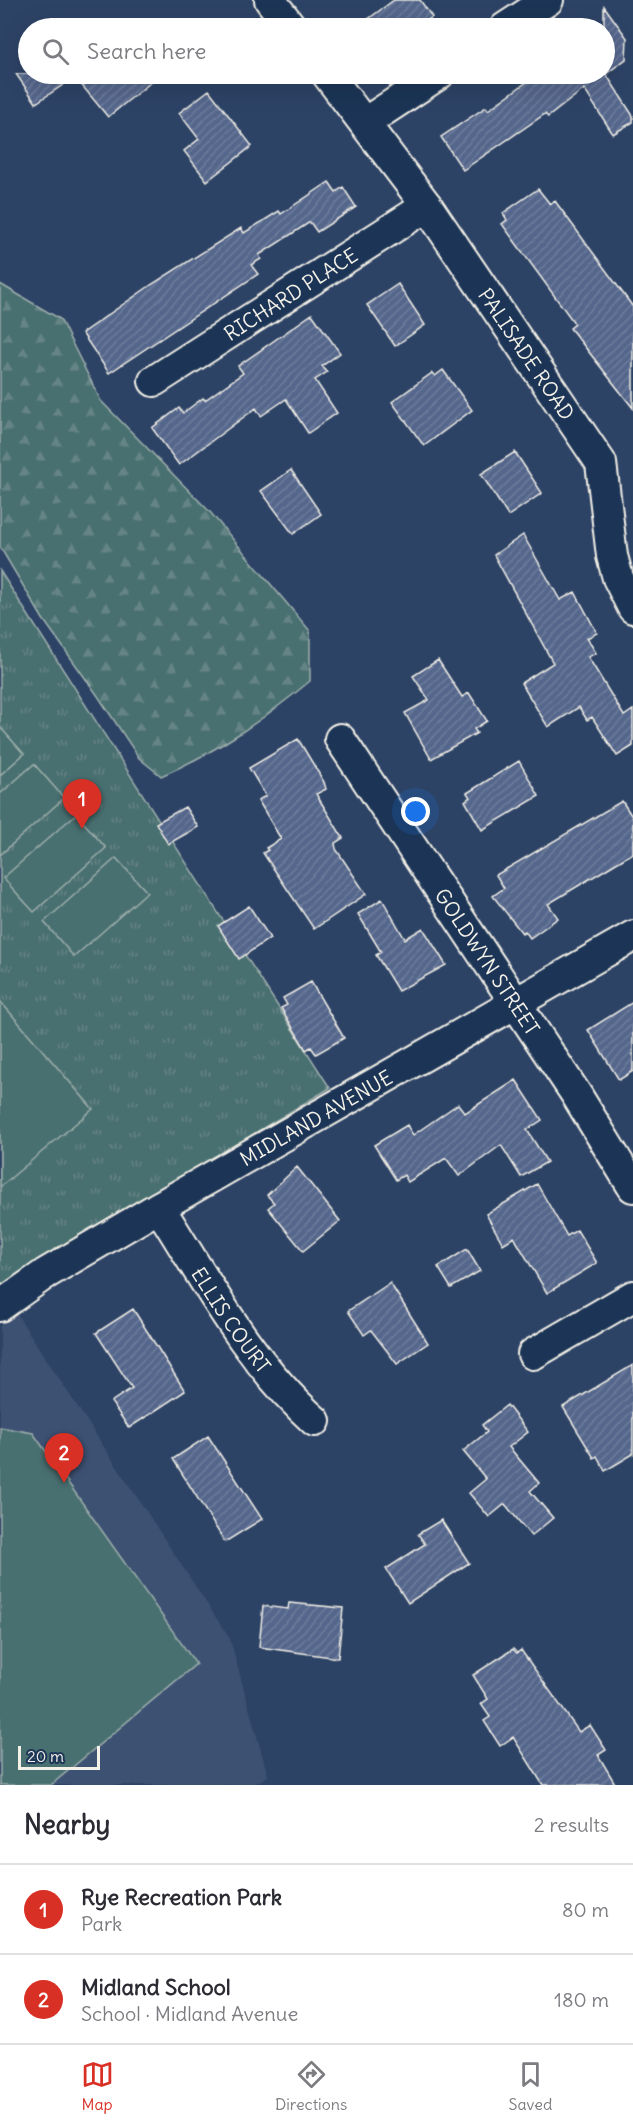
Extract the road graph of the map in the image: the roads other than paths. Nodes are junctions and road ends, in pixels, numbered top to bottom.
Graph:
1 (270, 0) edge
2 (548, 0) edge
3 (284, 18) edge
4 (520, 18) edge
5 (335, 84) edge
6 (424, 84) edge
7 (366, 122) junction
8 (427, 206) junction
9 (154, 381) dead end
10 (633, 608) edge
11 (340, 739) dead end
12 (633, 936) edge
13 (516, 1002) junction
14 (633, 1187) edge
15 (159, 1207) junction
16 (633, 1296) edge
17 (0, 1306) edge
18 (533, 1354) dead end
19 (315, 1421) dead end

1 - 3 street
2 - 4 street
5 - 7 street, PALISADE ROAD
6 - 7 street
7 - 8 street, PALISADE ROAD
8 - 9 street, RICHARD PLACE
8 - 10 street, PALISADE ROAD
11 - 13 street, GOLDWYN STREET
12 - 13 street, MIDLAND AVENUE
13 - 14 street, GOLDWYN STREET
13 - 15 street, MIDLAND AVENUE
15 - 17 street, MIDLAND AVENUE
15 - 19 street, ELLIS COURT
16 - 18 street

